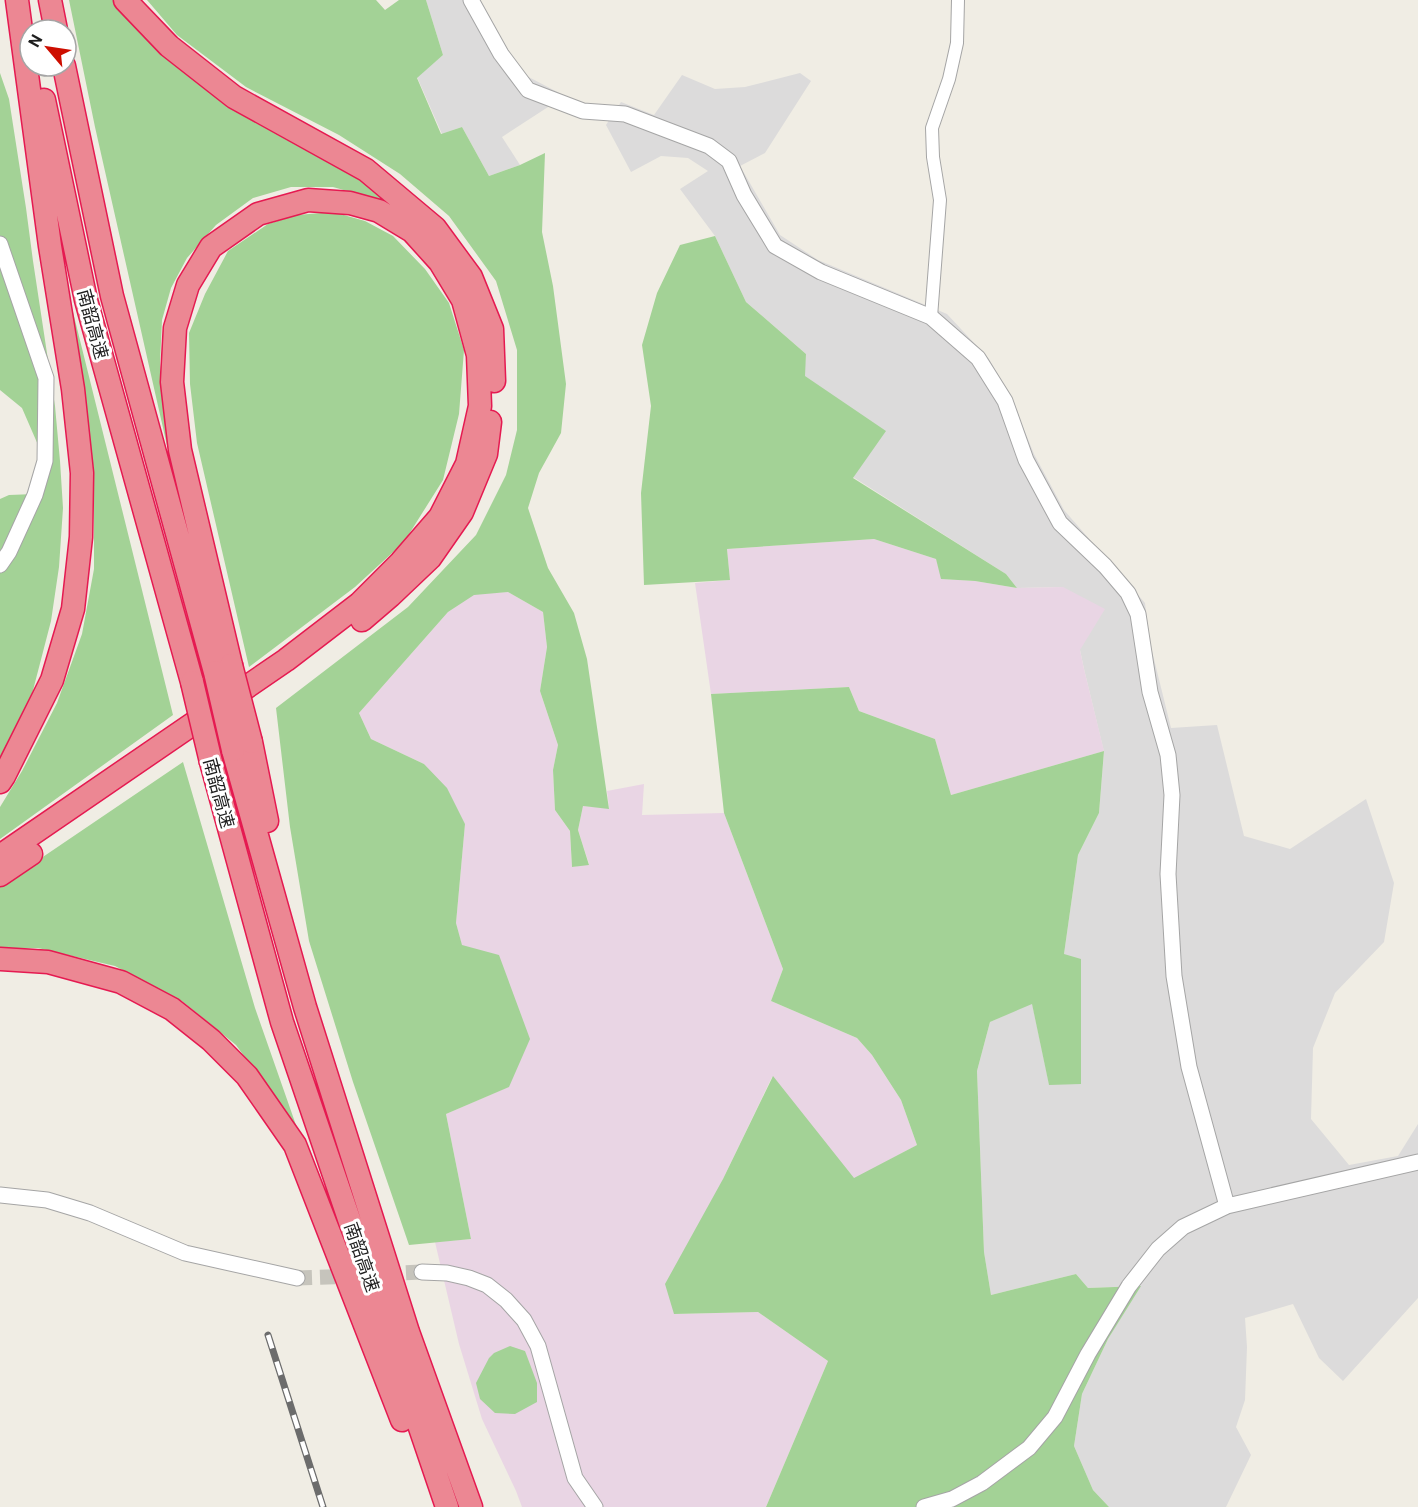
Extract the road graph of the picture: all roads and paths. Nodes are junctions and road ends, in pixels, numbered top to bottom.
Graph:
1 (17, 0) edge
2 (22, 0) edge
3 (50, 0) edge
4 (125, 0) edge
5 (471, 0) edge
6 (958, 0) edge
7 (26, 18) edge
8 (54, 18) edge
9 (39, 78) edge
10 (67, 78) edge
11 (0, 244) edge
12 (931, 317) junction
13 (0, 566) edge
14 (223, 669) junction
15 (0, 782) edge
16 (0, 856) edge
17 (0, 875) edge
18 (0, 959) edge
19 (1418, 1162) edge
20 (0, 1195) edge
21 (1227, 1206) junction
22 (422, 1272) tunnel mouth
23 (297, 1278) tunnel mouth
24 (436, 1507) edge
25 (447, 1507) edge
26 (471, 1507) edge
27 (595, 1507) edge
28 (924, 1507) edge

1 - 15 highway
2 - 7 highway
3 - 8 highway
4 - 17 highway
5 - 12 street
6 - 12 street
9 - 25 highway, 南韶高速, bridge
10 - 14 highway, 南韶高速
11 - 13 street
12 - 21 street
14 - 16 highway
14 - 26 highway, 南韶高速, bridge
18 - 24 highway
19 - 21 street
20 - 23 street
21 - 28 street
22 - 27 street

